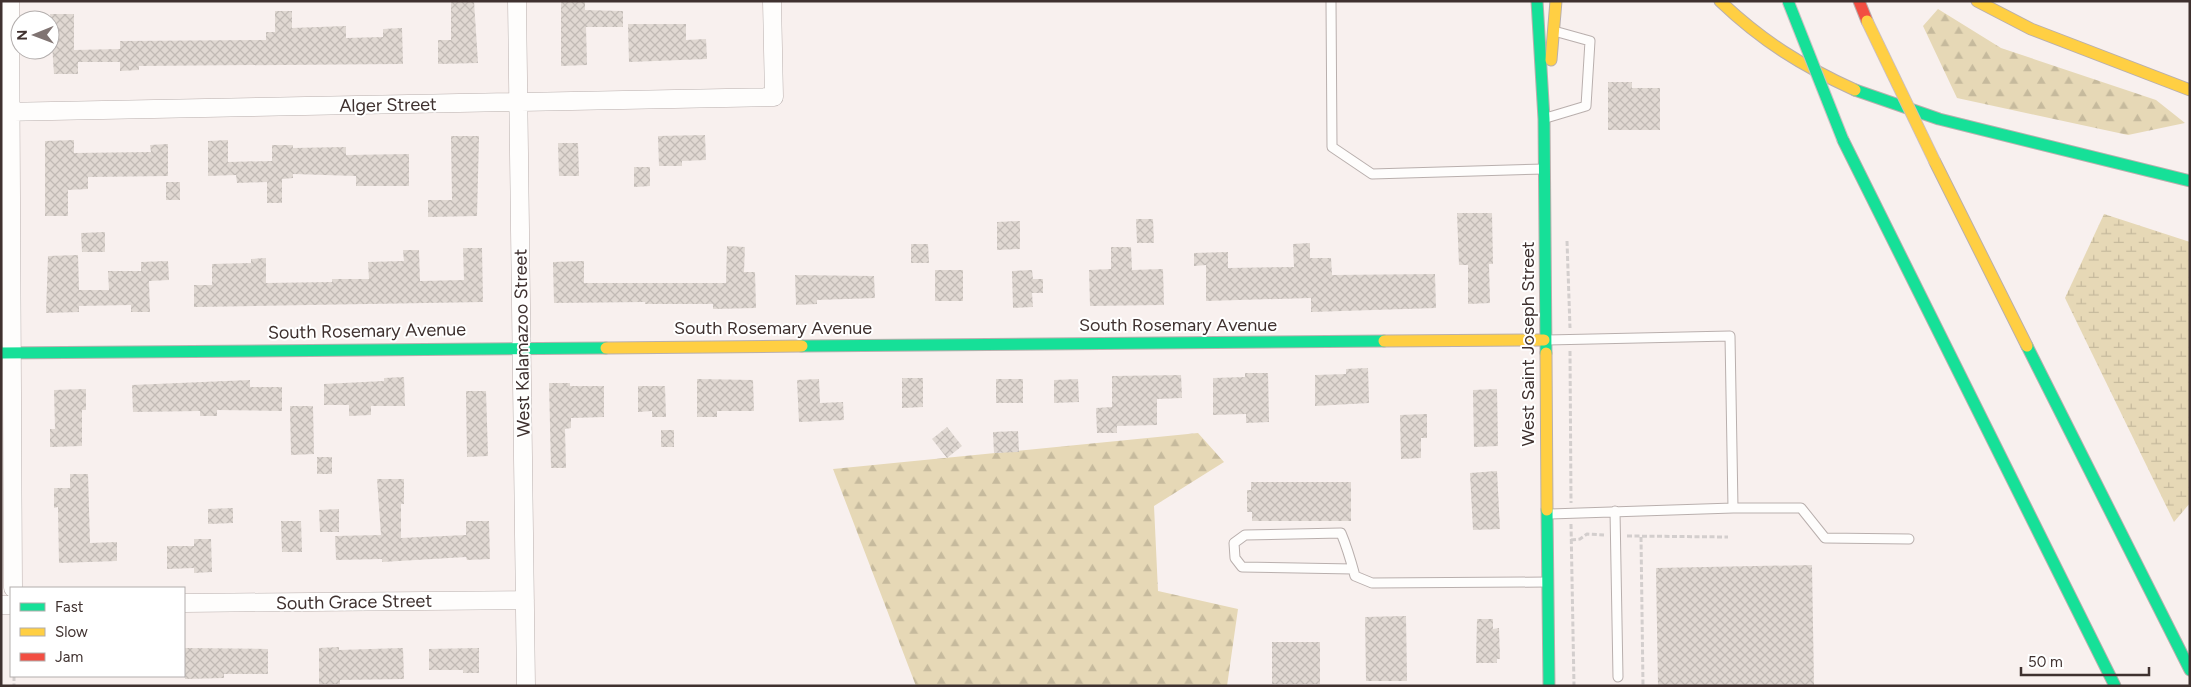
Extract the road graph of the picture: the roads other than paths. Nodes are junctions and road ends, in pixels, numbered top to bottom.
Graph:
1 (10, 1) edge
2 (517, 1) edge
3 (772, 1) edge
4 (1331, 1) edge
5 (1537, 1) edge
6 (1556, 1) edge
7 (1720, 1) edge
8 (1788, 1) edge
9 (1859, 1) edge
10 (1977, 1) edge
11 (1554, 31) junction
12 (2190, 90) edge
13 (518, 103) junction
14 (6, 112) edge
15 (1544, 119) junction
16 (1544, 169) junction
17 (2190, 181) edge
18 (1544, 340) junction
19 (522, 347) junction
20 (7, 353) edge
21 (1733, 508) junction
22 (1615, 511) junction
23 (1547, 514) junction
24 (1909, 538) dead end
25 (1353, 569) junction
26 (1547, 582) junction
27 (13, 587) edge
28 (525, 600) junction
29 (185, 604) edge
30 (2190, 670) edge
31 (1618, 677) dead end
32 (526, 686) edge
33 (1549, 686) edge
34 (2115, 686) edge

1 - 14 street
2 - 13 street, West Kalamazoo Street
3 - 13 street, Alger Street
4 - 16 lane
5 - 15 main road, West Saint Joseph Street
6 - 11 main road
7 - 17 main road
8 - 34 main road, bridge
9 - 30 main road, bridge
10 - 12 main road
11 - 15 main road
11 - 15 lane
13 - 14 street, Alger Street
13 - 19 street, West Kalamazoo Street
14 - 20 street
15 - 16 main road, West Saint Joseph Street
16 - 18 main road, West Saint Joseph Street
18 - 19 main road, South Rosemary Avenue
18 - 21 lane
18 - 23 main road, West Saint Joseph Street
19 - 20 main road, South Rosemary Avenue
19 - 28 street, West Kalamazoo Street
20 - 27 street
21 - 22 lane
21 - 24 lane
22 - 23 lane
22 - 31 lane
23 - 26 main road, West Saint Joseph Street
25 - 25 lane
25 - 26 lane
26 - 33 main road, West Saint Joseph Street
28 - 29 street, South Grace Street
28 - 32 street, West Kalamazoo Street

